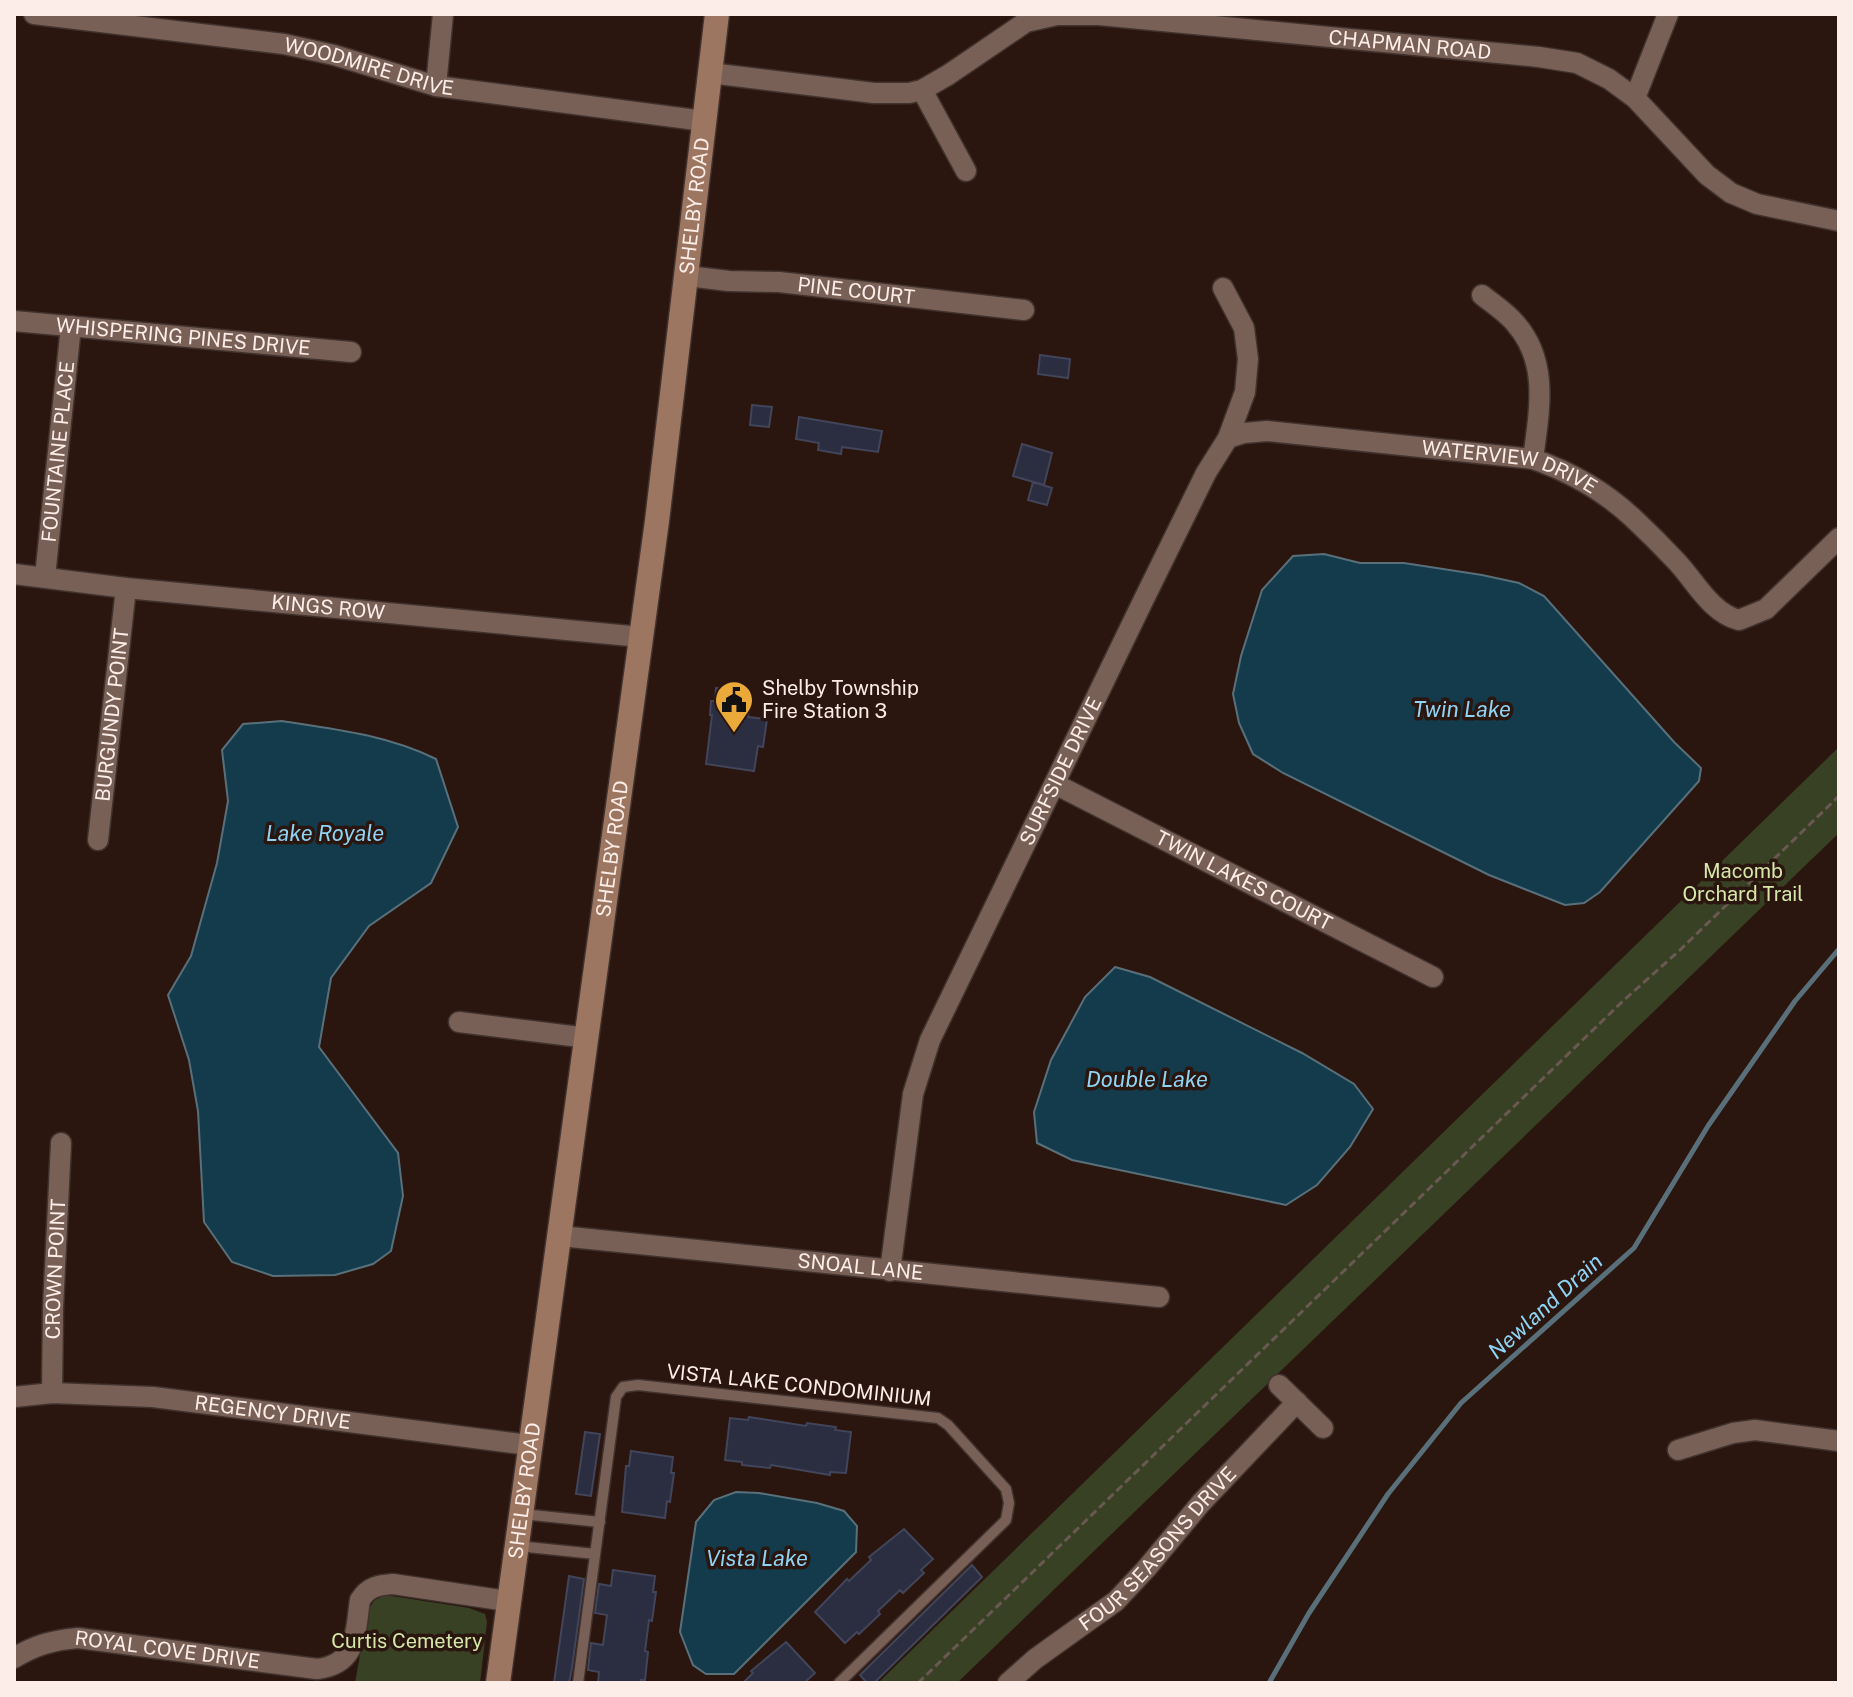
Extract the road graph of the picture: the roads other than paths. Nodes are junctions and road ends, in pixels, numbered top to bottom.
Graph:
1 (34, 14) edge
2 (443, 14) edge
3 (717, 14) edge
4 (1668, 14) edge
5 (710, 73) junction
6 (436, 86) junction
7 (922, 90) junction
8 (1635, 98) junction
9 (704, 121) junction
10 (966, 171) dead end
11 (1839, 221) edge
12 (687, 276) junction
13 (1223, 288) dead end
14 (1482, 295) dead end
15 (1024, 310) dead end
16 (14, 321) edge
17 (71, 326) junction
18 (351, 352) dead end
19 (1228, 438) junction
20 (1533, 459) junction
21 (1839, 538) edge
22 (14, 574) edge
23 (45, 577) junction
24 (126, 588) junction
25 (641, 637) junction
26 (1055, 784) junction
27 (98, 840) dead end
28 (1433, 977) dead end
29 (459, 1022) dead end
30 (588, 1038) junction
31 (61, 1143) dead end
32 (560, 1236) junction
33 (890, 1271) junction
34 (1159, 1297) dead end
35 (1279, 1385) dead end
36 (52, 1393) junction
37 (14, 1397) edge
38 (1297, 1402) junction
39 (1323, 1428) dead end
40 (1839, 1441) edge
41 (529, 1445) junction
42 (1678, 1450) dead end
43 (520, 1514) junction
44 (600, 1522) junction
45 (516, 1546) junction
46 (595, 1554) junction
47 (507, 1601) junction
48 (14, 1658) edge
49 (498, 1683) edge
50 (578, 1683) edge
51 (839, 1683) edge
52 (1008, 1683) edge

1 - 6 street, WOODMIRE DRIVE
2 - 6 street
3 - 5 street, SHELBY ROAD
4 - 8 street
5 - 7 street, CHAPMAN ROAD
5 - 9 street, SHELBY ROAD
6 - 9 street, WOODMIRE DRIVE
7 - 8 street, CHAPMAN ROAD
7 - 10 street
8 - 11 street, CHAPMAN ROAD
9 - 12 street, SHELBY ROAD
12 - 15 street, PINE COURT
12 - 25 street, SHELBY ROAD
13 - 19 street, SURFSIDE DRIVE
14 - 20 street
16 - 17 street, WHISPERING PINES DRIVE
17 - 18 street, WHISPERING PINES DRIVE
17 - 23 street, FOUNTAINE PLACE
19 - 20 street, WATERVIEW DRIVE
19 - 26 street, SURFSIDE DRIVE
20 - 21 street, WATERVIEW DRIVE
22 - 23 street, KINGS ROW
23 - 24 street, KINGS ROW
24 - 25 street, KINGS ROW
24 - 27 street, BURGUNDY POINT
25 - 30 street, SHELBY ROAD
26 - 28 street, TWIN LAKES COURT
26 - 33 street, SURFSIDE DRIVE
29 - 30 street
30 - 32 street, SHELBY ROAD
31 - 36 street, CROWN POINT
32 - 33 street, SNOAL LANE
32 - 41 street, SHELBY ROAD
33 - 34 street, SNOAL LANE
35 - 38 street
36 - 37 street, REGENCY DRIVE
36 - 41 street, REGENCY DRIVE
38 - 39 street
38 - 52 street, FOUR SEASONS DRIVE
40 - 42 street
41 - 43 street, SHELBY ROAD
43 - 44 lane
43 - 45 street, SHELBY ROAD
44 - 46 lane, VISTA LAKE CONDOMINIUM
44 - 51 lane, VISTA LAKE CONDOMINIUM
45 - 46 lane
45 - 47 street, SHELBY ROAD
46 - 50 lane, VISTA LAKE CONDOMINIUM
47 - 48 street, ROYAL COVE DRIVE
47 - 49 street, SHELBY ROAD

